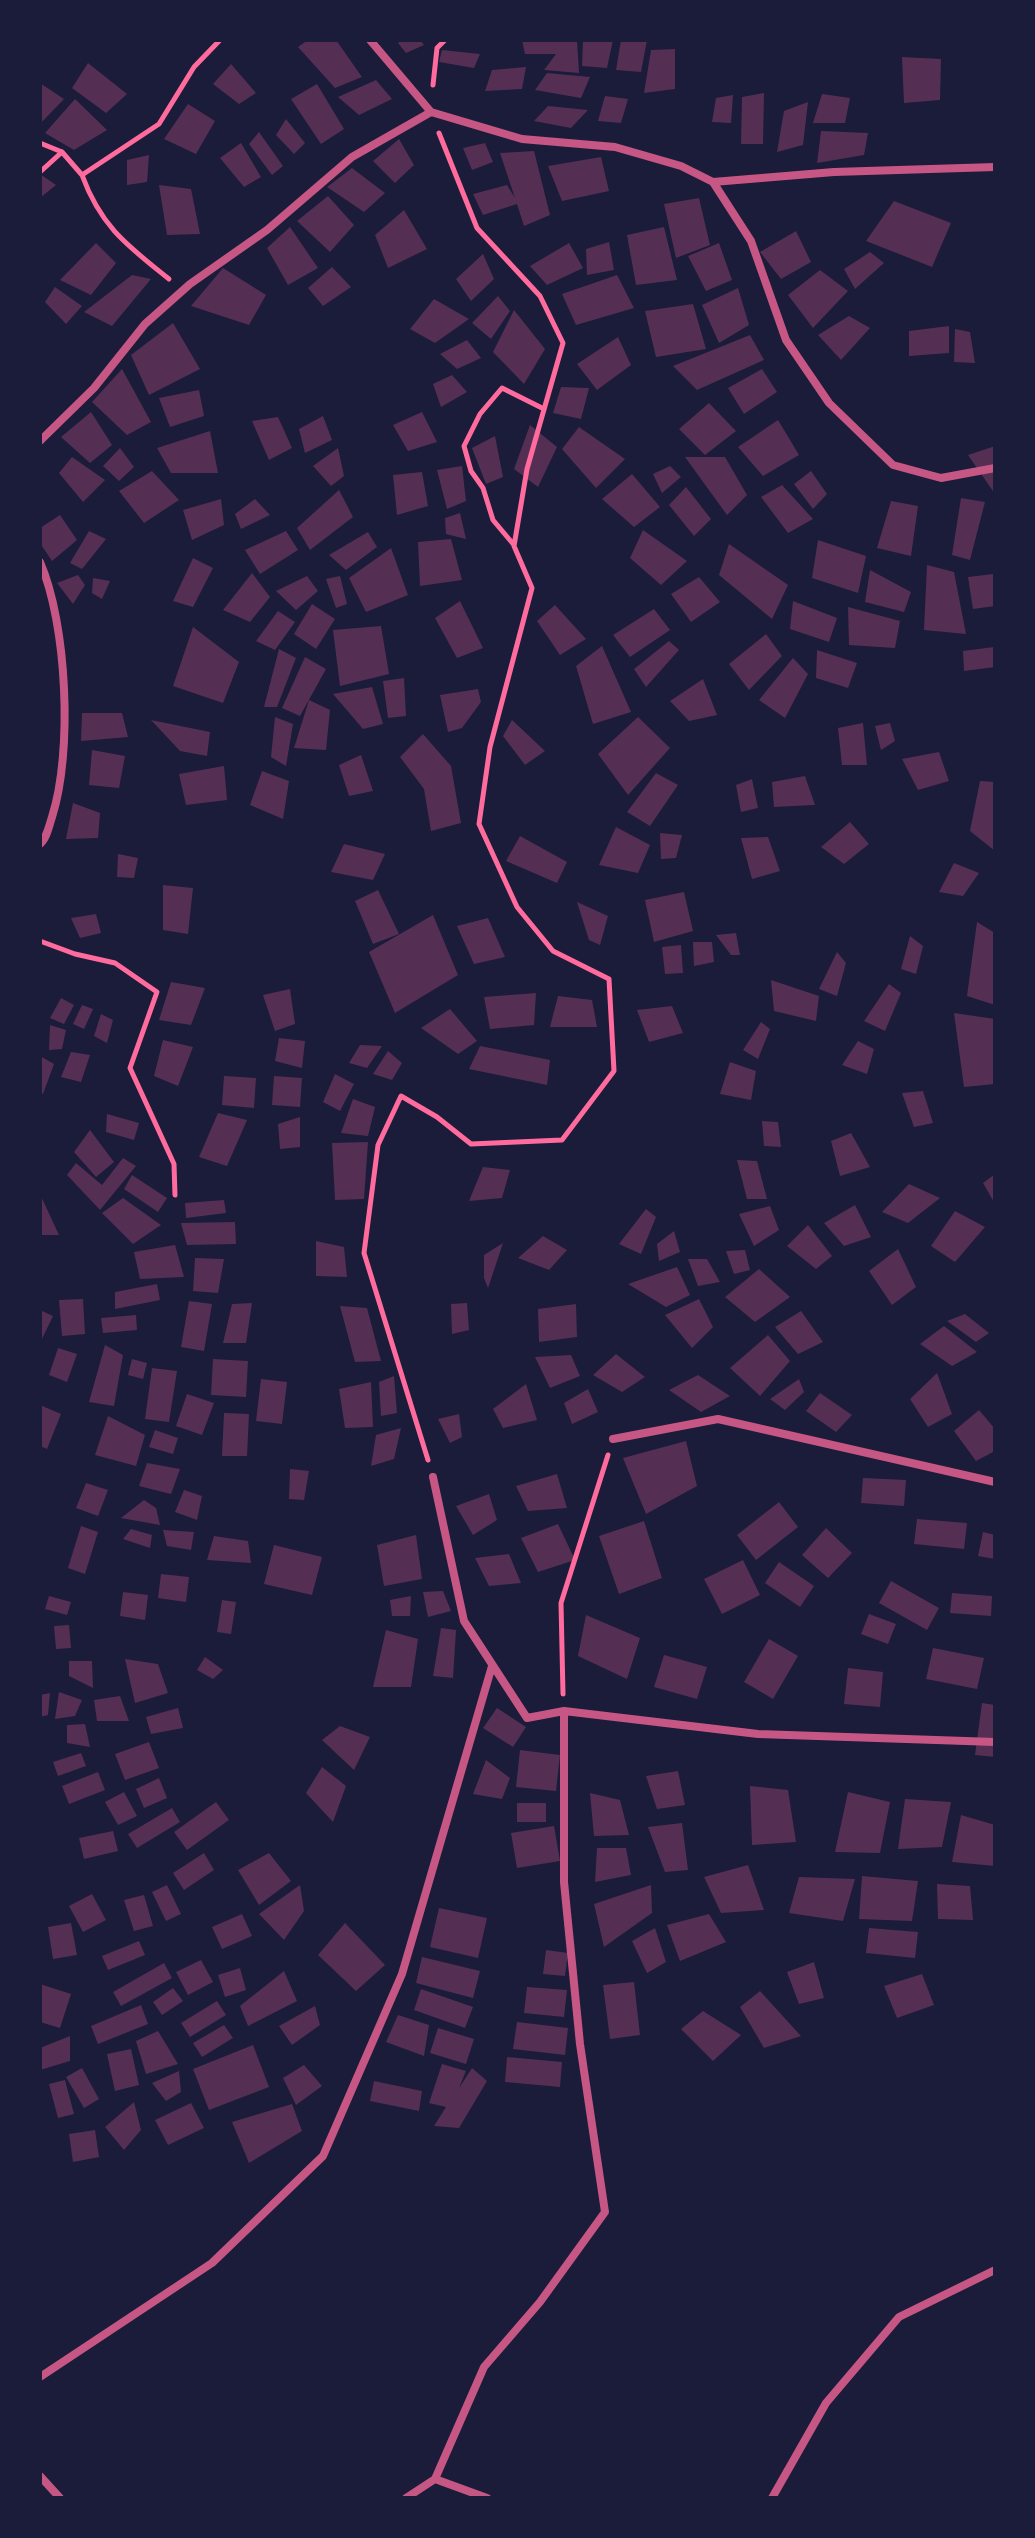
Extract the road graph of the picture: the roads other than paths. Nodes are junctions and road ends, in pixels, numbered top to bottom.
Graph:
1 (370, 40) edge
2 (431, 112) junction
3 (995, 167) edge
4 (713, 182) junction
5 (40, 441) edge
6 (995, 468) edge
7 (40, 562) edge
8 (40, 844) edge
9 (613, 1439) road end
10 (433, 1477) road end
11 (995, 1482) edge
12 (492, 1666) junction
13 (564, 1711) junction
14 (995, 1742) edge
15 (995, 2270) edge
16 (40, 2377) edge
17 (40, 2476) edge
18 (435, 2479) junction
19 (60, 2498) edge
20 (406, 2498) edge
21 (487, 2498) edge
22 (772, 2498) edge

1 - 2 street
2 - 4 street
2 - 5 street
3 - 4 street
4 - 6 street
7 - 8 street
9 - 11 street
10 - 12 street
12 - 13 street
12 - 16 street
13 - 14 street
13 - 18 street
15 - 22 street
17 - 19 street
18 - 20 street
18 - 21 street

